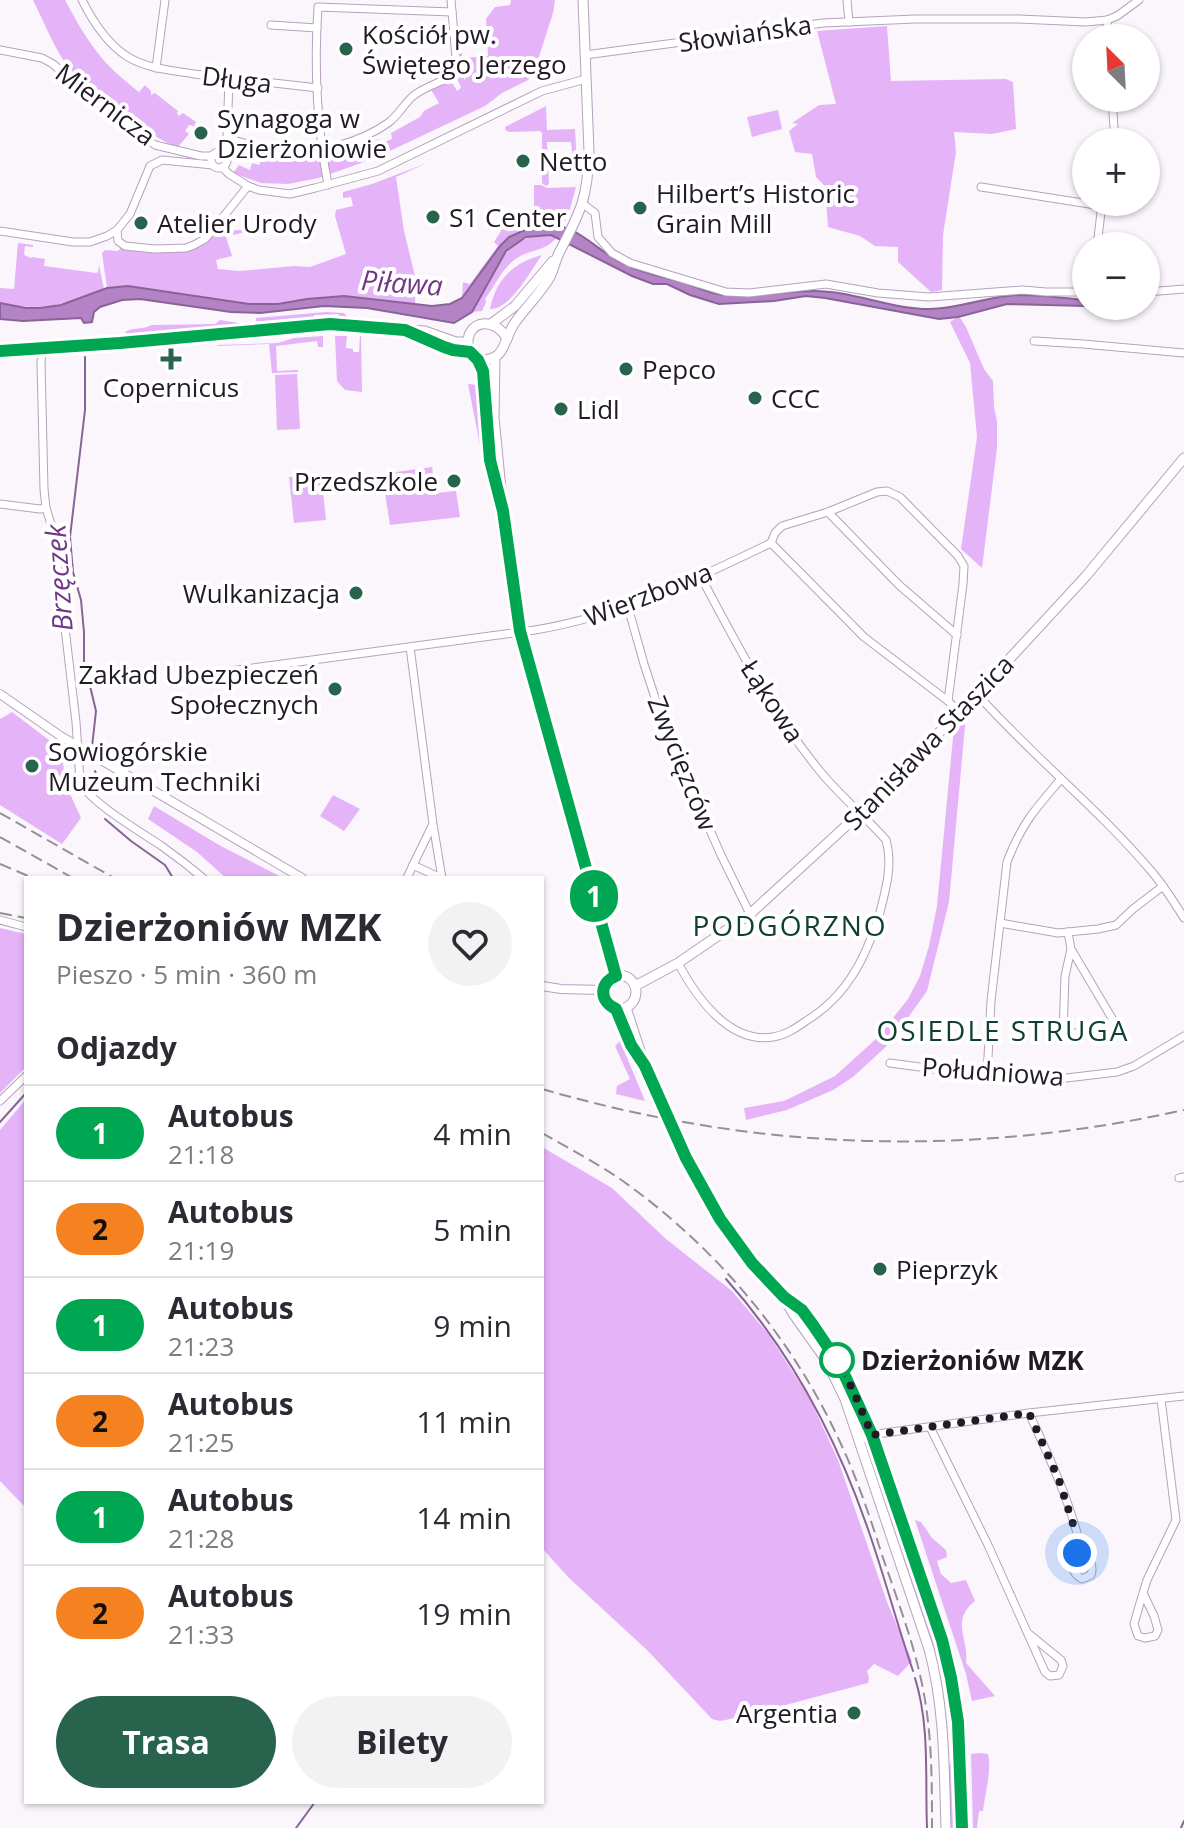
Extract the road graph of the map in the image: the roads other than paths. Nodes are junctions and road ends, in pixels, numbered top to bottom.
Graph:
1 (82, 0) edge
2 (165, 0) edge
3 (451, 0) edge
4 (583, 0) edge
5 (847, 0) edge
6 (1139, 0) edge
7 (452, 12) junction
8 (1107, 20) junction
9 (849, 22) junction
10 (1107, 24) edge
11 (271, 25) dead end
12 (317, 28) junction
13 (0, 50) edge
14 (585, 55) junction
15 (156, 68) junction
16 (229, 79) junction
17 (586, 79) junction
18 (318, 88) junction
19 (227, 138) junction
20 (323, 150) junction
21 (223, 153) junction
22 (216, 163) junction
23 (328, 185) junction
24 (248, 186) junction
25 (981, 187) dead end
26 (1072, 200) edge
27 (583, 204) junction
28 (117, 230) junction
29 (0, 231) edge
30 (558, 255) junction
31 (1184, 289) edge
32 (1160, 291) edge
33 (1072, 292) edge
34 (491, 324) junction
35 (507, 339) junction
36 (1034, 341) dead end
37 (469, 346) junction
38 (42, 348) junction
39 (0, 351) edge
40 (1184, 353) edge
41 (495, 357) junction
42 (478, 360) junction
43 (1184, 458) edge
44 (0, 504) edge
45 (46, 508) junction
46 (503, 511) junction
47 (828, 512) junction
48 (771, 543) junction
49 (701, 577) junction
50 (628, 607) junction
51 (520, 631) junction
52 (957, 635) junction
53 (410, 647) junction
54 (194, 676) dead end
55 (0, 694) edge
56 (977, 694) junction
57 (948, 701) junction
58 (959, 712) junction
59 (78, 747) junction
60 (1061, 779) junction
61 (859, 814) junction
62 (433, 824) junction
63 (413, 865) junction
64 (200, 876) edge
65 (299, 876) edge
66 (408, 876) edge
67 (437, 876) edge
68 (441, 876) edge
69 (1163, 886) junction
70 (750, 914) junction
71 (1184, 918) edge
72 (0, 920) edge
73 (1000, 923) junction
74 (24, 926) edge
75 (1068, 932) junction
76 (1071, 949) junction
77 (678, 963) junction
78 (616, 976) junction
79 (544, 986) edge
80 (635, 986) junction
81 (603, 990) junction
82 (621, 1008) junction
83 (1184, 1036) edge
84 (890, 1063) dead end
85 (987, 1076) junction
86 (24, 1078) edge
87 (0, 1101) edge
88 (784, 1297) junction
89 (1184, 1396) edge
90 (1161, 1399) junction
91 (1029, 1413) junction
92 (930, 1427) junction
93 (872, 1435) junction
94 (859, 1440) junction
95 (1080, 1546) dead end
96 (1143, 1593) junction
97 (1029, 1634) junction
98 (946, 1828) edge
99 (962, 1828) edge

1 - 15 street, Długa
2 - 15 street
3 - 7 street
4 - 14 main road
5 - 9 street
6 - 8 street
7 - 12 street
7 - 20 street
8 - 9 street, Słowiańska
8 - 10 street
9 - 14 street, Słowiańska
11 - 12 street
12 - 18 street
13 - 22 street, Miernicza
14 - 17 main road
15 - 16 street, Długa
16 - 18 street, Długa
16 - 19 street
17 - 23 street
17 - 27 main road
18 - 20 street
19 - 20 street
19 - 21 street
20 - 23 street
21 - 22 street
21 - 22 street
22 - 24 street
22 - 28 street
23 - 24 street
24 - 28 street
25 - 26 street
27 - 30 main road
27 - 33 street
28 - 29 street
30 - 34 main road
30 - 35 main road
31 - 32 street
34 - 35 main road
34 - 37 main road
35 - 41 main road
36 - 40 street
37 - 38 street
37 - 42 main road
38 - 39 street
38 - 45 street
41 - 42 main road
41 - 46 main road
42 - 46 main road
43 - 56 main road, Stanisława Staszica
44 - 45 street
45 - 59 street
46 - 51 main road
47 - 48 street, Wierzbowa
47 - 52 street
47 - 52 street, Wierzbowa
48 - 49 street, Wierzbowa
48 - 57 street
49 - 50 street, Wierzbowa
49 - 61 street, Łąkowa
50 - 51 street, Wierzbowa
50 - 70 street, Zwycięzców
51 - 53 street, Wierzbowa
51 - 78 main road
52 - 57 street, Wierzbowa
53 - 54 street, Wierzbowa
53 - 62 street
55 - 59 street
56 - 58 main road, Stanisława Staszica
56 - 60 street
57 - 58 street
58 - 61 main road, Stanisława Staszica
59 - 64 street
59 - 65 street
60 - 69 street
60 - 73 street
61 - 70 main road, Stanisława Staszica
61 - 77 street, Łąkowa
62 - 63 street
62 - 68 street
63 - 66 street
63 - 67 street
69 - 71 street
69 - 75 street
70 - 77 main road, Stanisława Staszica
72 - 74 street
73 - 75 street
73 - 85 street
75 - 76 street
76 - 76 street
77 - 80 main road, Stanisława Staszica
78 - 80 main road
78 - 81 main road
79 - 81 street
80 - 82 main road
81 - 82 main road
82 - 88 main road
83 - 85 street, Południowa
84 - 85 street, Południowa
86 - 87 street
88 - 93 main road
88 - 94 main road
89 - 90 street
90 - 91 street
90 - 96 street
91 - 92 street
91 - 95 street
92 - 93 street
92 - 97 street
93 - 94 street
93 - 99 main road
94 - 98 main road
96 - 96 street
97 - 97 street

